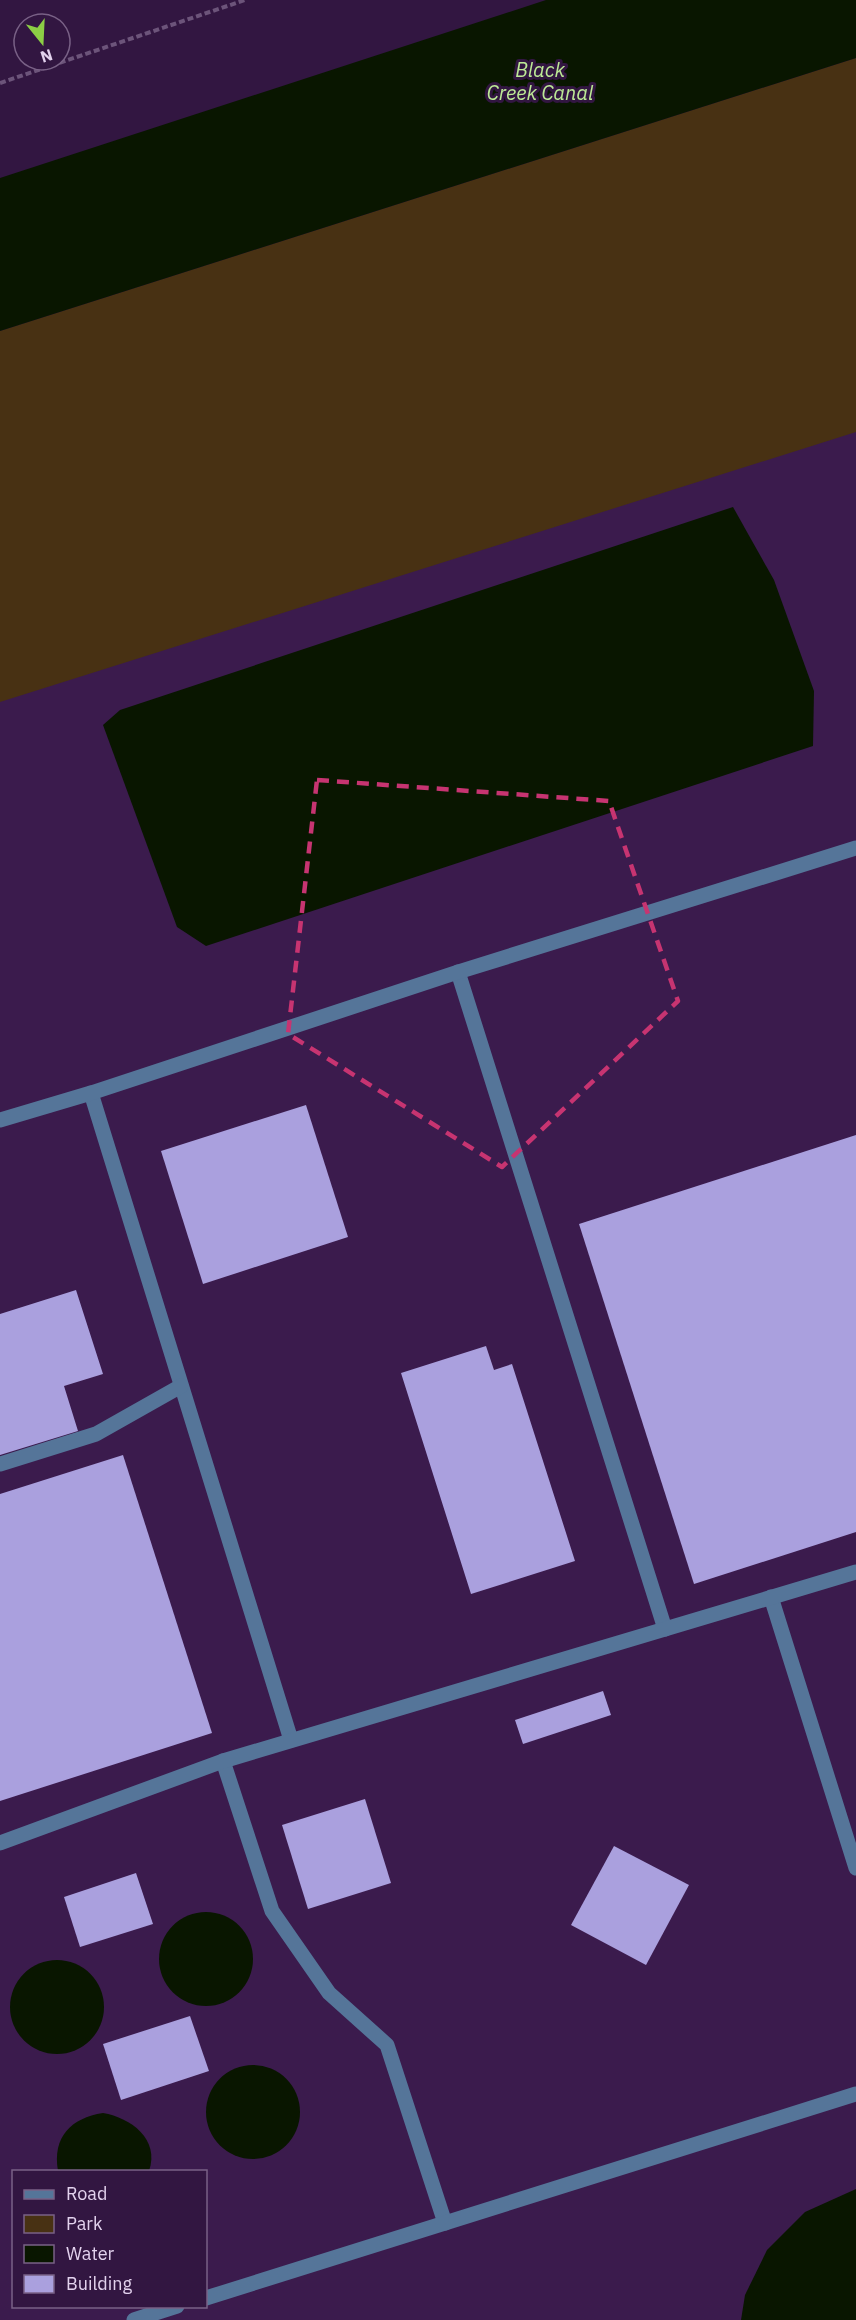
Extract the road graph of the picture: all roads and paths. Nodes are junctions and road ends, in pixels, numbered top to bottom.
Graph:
1 (245, 0) edge
2 (0, 83) edge
3 (856, 848) edge
4 (458, 972) junction
5 (91, 1093) junction
6 (0, 1120) edge
7 (181, 1386) junction
8 (0, 1464) edge
9 (856, 1572) edge
10 (771, 1597) junction
11 (665, 1629) junction
12 (291, 1740) junction
13 (223, 1761) junction
14 (0, 1843) edge
15 (856, 1868) edge
16 (856, 2094) edge
17 (445, 2223) junction
18 (207, 2298) edge
19 (174, 2308) edge
20 (143, 2319) edge

1 - 2 path
3 - 4 lane
4 - 5 lane
4 - 11 lane
5 - 6 lane
5 - 7 lane
7 - 8 lane
7 - 12 lane
9 - 10 lane
10 - 11 lane
10 - 15 lane
11 - 12 lane
12 - 13 lane
13 - 14 lane
13 - 17 lane
16 - 17 lane
17 - 18 lane
19 - 20 lane

